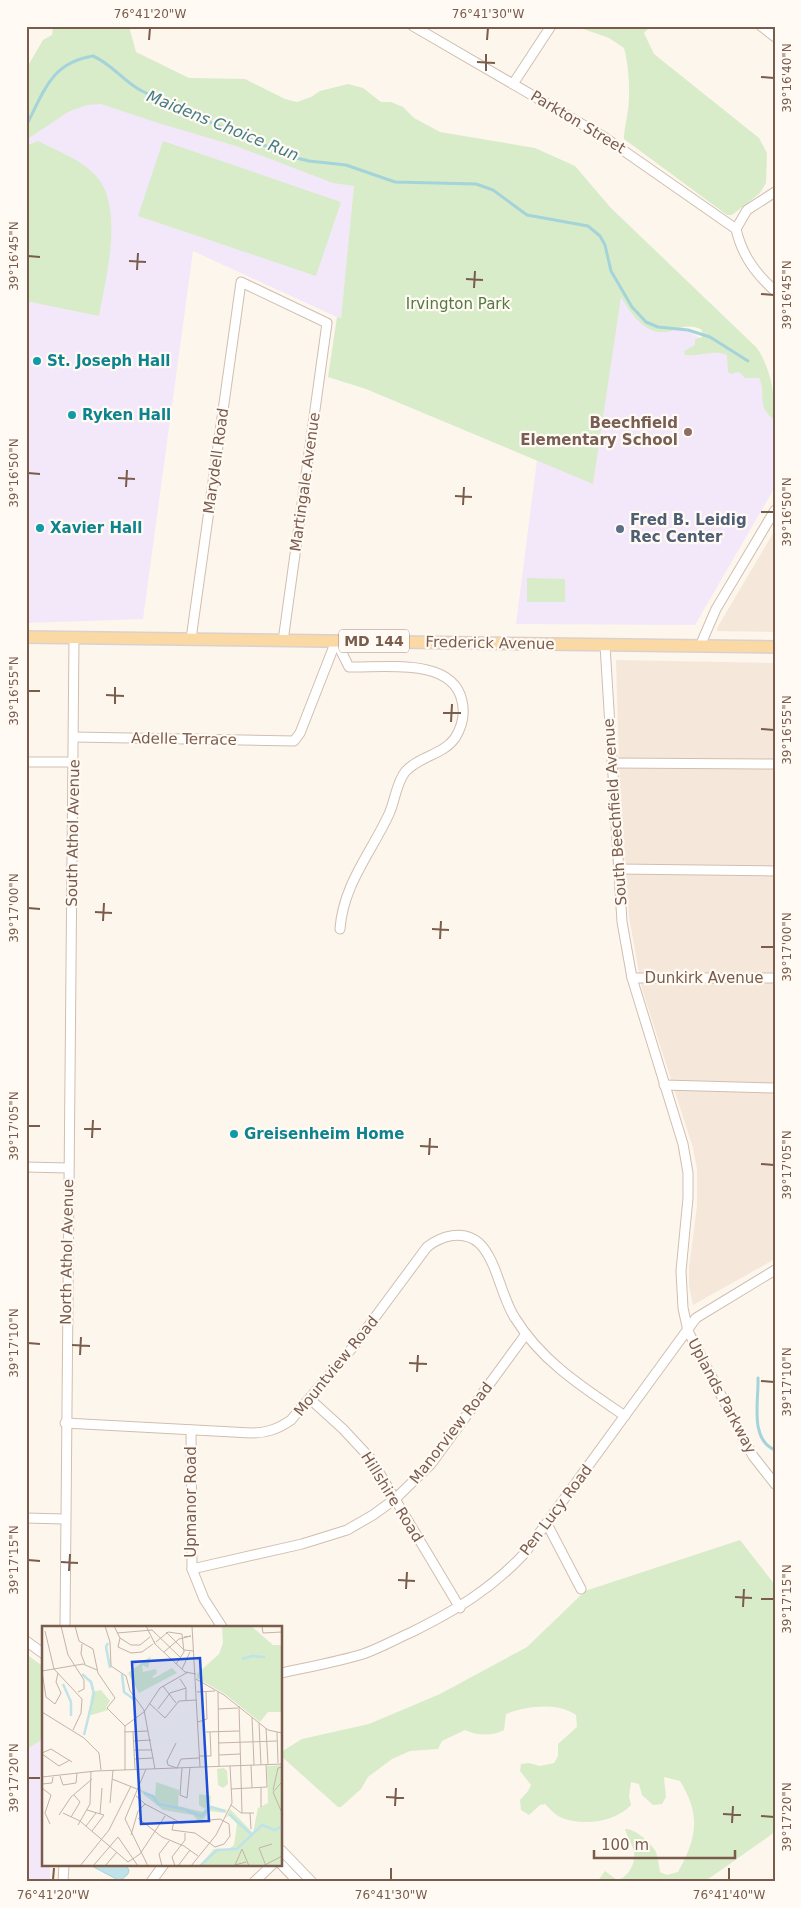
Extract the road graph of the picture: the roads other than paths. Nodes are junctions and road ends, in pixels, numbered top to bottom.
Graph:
1 (413, 26) edge
2 (551, 26) edge
3 (762, 26) edge
4 (775, 37) edge
5 (513, 84) junction
6 (775, 192) edge
7 (736, 229) junction
8 (775, 291) edge
9 (328, 323) joint
10 (775, 510) edge
11 (26, 638) edge
12 (74, 638) junction
13 (190, 639) junction
14 (283, 641) junction
15 (336, 641) junction
16 (605, 645) junction
17 (700, 646) junction
18 (775, 647) edge
19 (74, 737) junction
20 (26, 762) edge
21 (74, 762) junction
22 (612, 763) junction
23 (775, 764) edge
24 (618, 869) junction
25 (775, 871) edge
26 (340, 929) dead end
27 (632, 978) junction
28 (775, 978) edge
29 (70, 1027) joint
30 (664, 1085) junction
31 (775, 1088) edge
32 (26, 1167) edge
33 (68, 1168) junction
34 (775, 1270) edge
35 (688, 1331) junction
36 (526, 1334) junction
37 (310, 1399) junction
38 (626, 1416) junction
39 (65, 1423) junction
40 (191, 1430) junction
41 (775, 1484) edge
42 (395, 1499) junction
43 (26, 1518) edge
44 (64, 1518) junction
45 (547, 1524) junction
46 (192, 1569) junction
47 (581, 1589) dead end
48 (460, 1608) junction
49 (64, 1626) edge
50 (221, 1626) edge
51 (26, 1641) edge
52 (42, 1653) edge
53 (282, 1673) edge
54 (282, 1853) edge
55 (282, 1865) edge
56 (64, 1866) edge
57 (162, 1866) edge
58 (271, 1866) edge
59 (63, 1882) edge
60 (151, 1882) edge
61 (254, 1882) edge
62 (298, 1882) edge
63 (312, 1882) edge

1 - 5 street, Parkton Street
2 - 5 street
3 - 4 street
5 - 7 street, Parkton Street
6 - 7 street
7 - 8 street
9 - 13 street, Marydell Road
9 - 14 street, Martingale Avenue
10 - 17 street
11 - 12 main road, Frederick Avenue / MD 144
12 - 13 main road, Frederick Avenue / MD 144
12 - 19 street, South Athol Avenue
13 - 14 main road, Frederick Avenue / MD 144
14 - 15 main road, Frederick Avenue / MD 144
15 - 16 main road, Frederick Avenue / MD 144
15 - 19 street, Adelle Terrace
15 - 26 street
16 - 17 main road, Frederick Avenue / MD 144
16 - 22 street, South Beechfield Avenue
17 - 18 main road, Frederick Avenue / MD 144
19 - 21 street, South Athol Avenue
20 - 21 street
21 - 29 street, South Athol Avenue
22 - 23 street
22 - 24 street, South Beechfield Avenue
24 - 25 street
24 - 27 street, South Beechfield Avenue
27 - 28 street, Dunkirk Avenue
27 - 30 street, South Beechfield Avenue
29 - 33 street, North Athol Avenue
30 - 31 street
30 - 35 street, Uplands Parkway
32 - 33 street
33 - 39 street, North Athol Avenue
34 - 35 street, Pen Lucy Road
35 - 38 street, Pen Lucy Road
35 - 41 street, Uplands Parkway
36 - 37 street, Mountview Road
36 - 38 street
36 - 42 street, Manorview Road
37 - 40 street, Mountview Road
37 - 42 street, Hillshire Road
38 - 45 street, Pen Lucy Road
39 - 40 street, Mountview Road
39 - 44 street, North Athol Avenue
40 - 46 street, Upmanor Road
42 - 46 street, Manorview Road
42 - 48 street, Hillshire Road
43 - 44 street
44 - 49 street, North Athol Avenue
45 - 47 street
45 - 48 street, Pen Lucy Road
46 - 50 street, Upmanor Road
48 - 53 street, Pen Lucy Road
51 - 52 street
54 - 63 street
55 - 62 street
56 - 59 street
57 - 60 street
58 - 61 street

